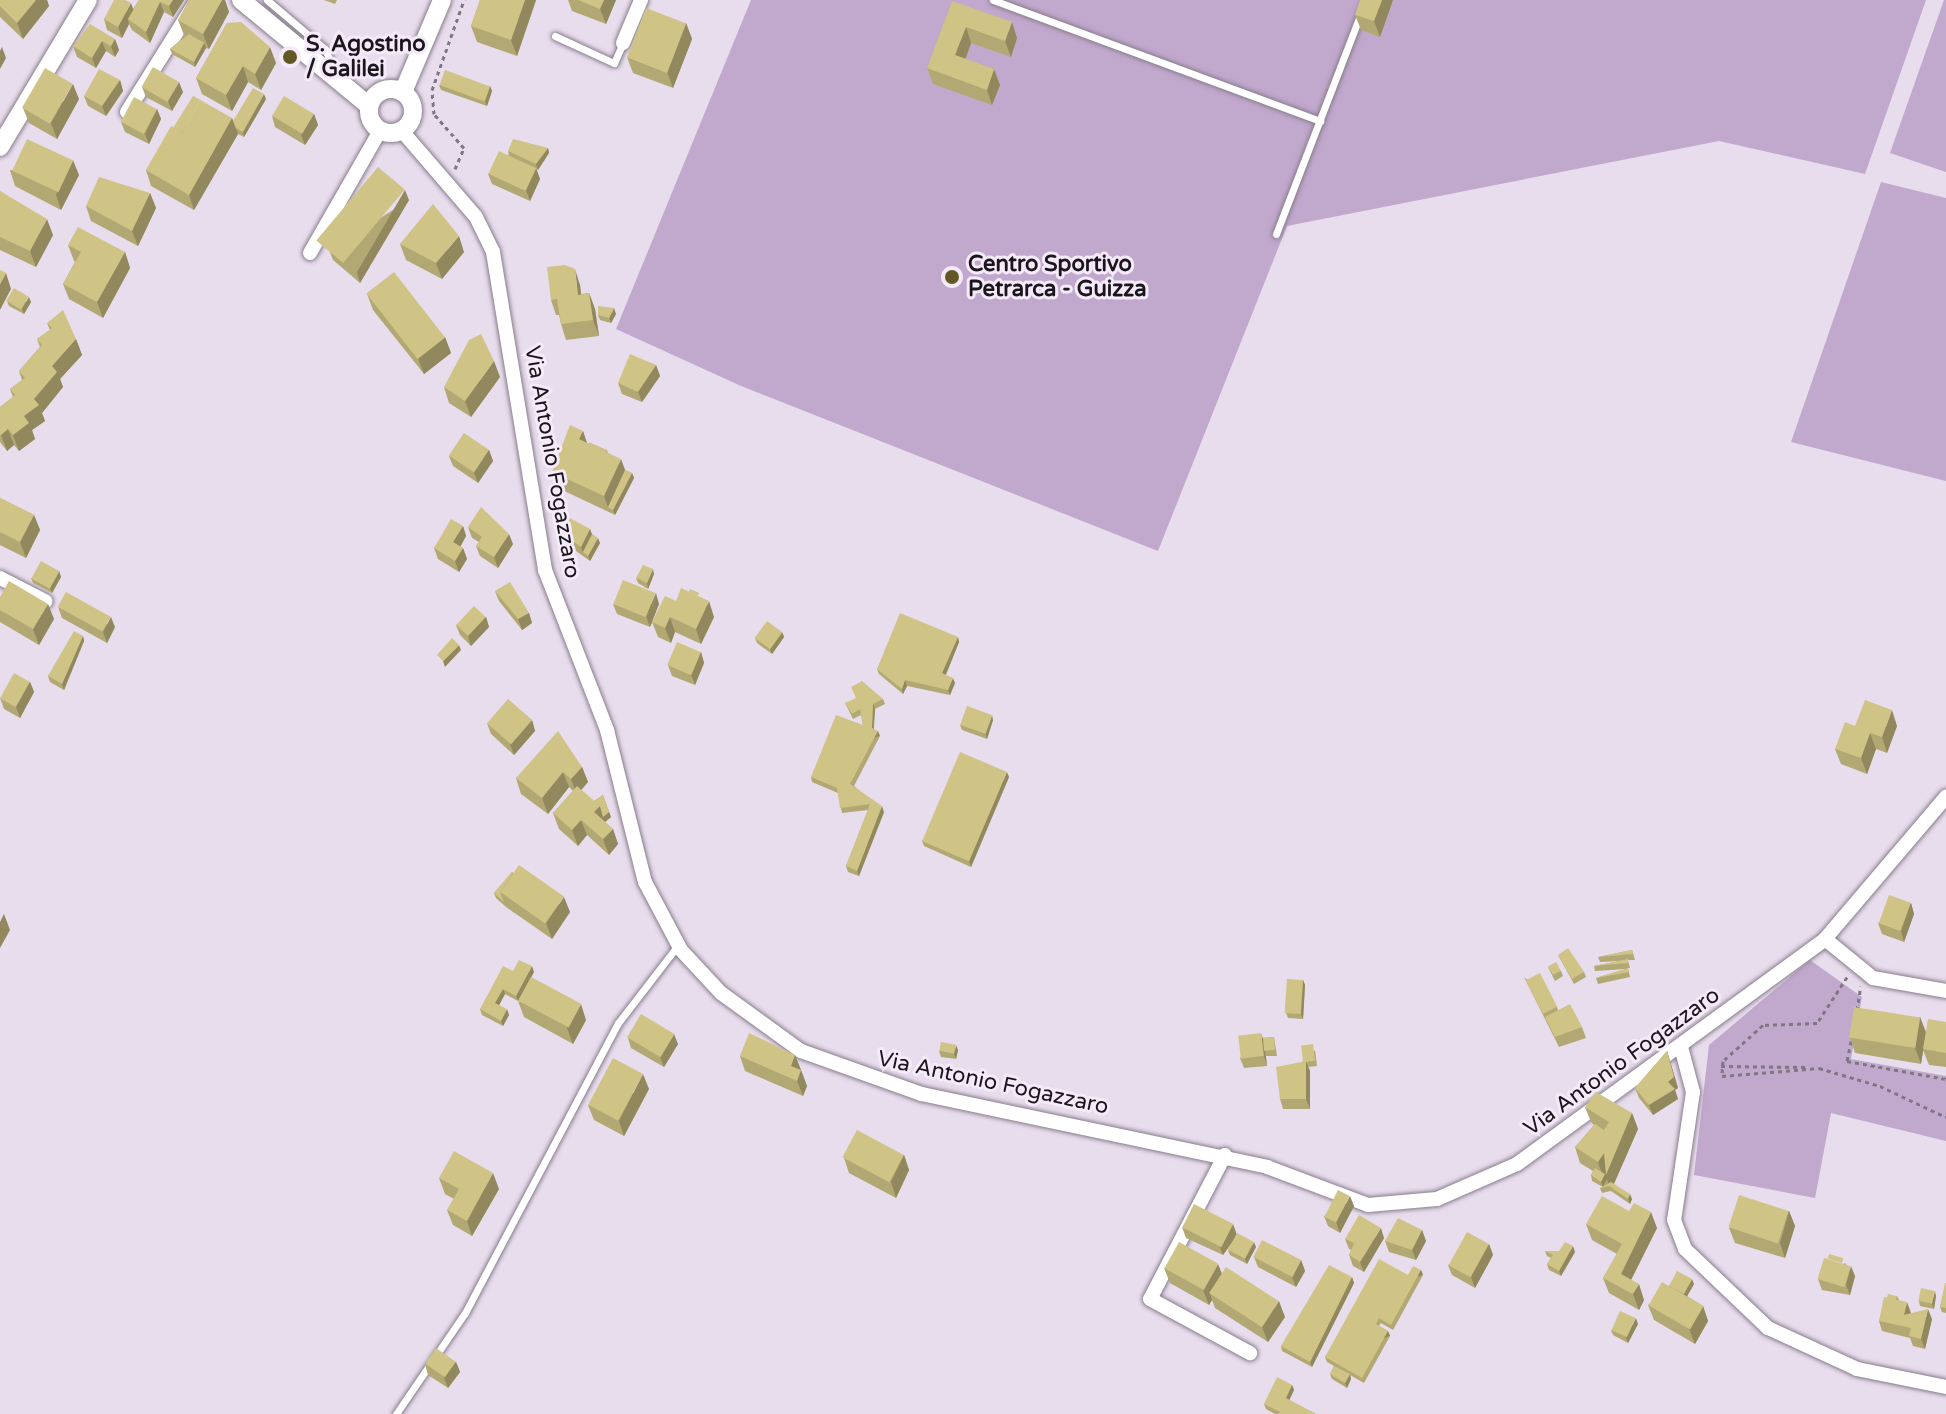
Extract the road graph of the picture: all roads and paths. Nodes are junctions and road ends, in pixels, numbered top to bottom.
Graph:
1 (88, 0) edge
2 (197, 0) edge
3 (241, 0) edge
4 (267, 0) edge
5 (442, 0) edge
6 (464, 0) edge
7 (641, 0) edge
8 (993, 0) edge
9 (1366, 0) edge
10 (555, 36) dead end
11 (623, 43) joint
12 (344, 92) junction
13 (403, 92) junction
14 (368, 105) junction
15 (126, 114) edge
16 (1320, 121) junction
17 (380, 131) junction
18 (402, 131) junction
19 (0, 147) edge
20 (452, 172) dead end
21 (1276, 234) dead end
22 (310, 253) dead end
23 (0, 578) edge
24 (45, 601) edge
25 (1946, 797) edge
26 (1825, 939) junction
27 (678, 945) junction
28 (1848, 973) dead end
29 (1861, 986) dead end
30 (1946, 991) edge
31 (1856, 1016) edge
32 (1853, 1031) edge
33 (1681, 1047) junction
34 (1721, 1066) junction
35 (1819, 1068) junction
36 (1946, 1079) edge
37 (1946, 1117) edge
38 (1225, 1155) junction
39 (1250, 1353) dead end
40 (1946, 1387) edge
41 (396, 1414) edge

1 - 19 street
2 - 15 street
3 - 12 street
4 - 12 lane
5 - 13 street
6 - 20 path
7 - 11 street
8 - 16 lane
9 - 16 lane
10 - 11 lane
12 - 14 street
13 - 14 street
13 - 18 street
14 - 17 street
16 - 21 lane
17 - 18 street
17 - 22 street
18 - 27 street, Via Antonio Fogazzaro
23 - 24 street
25 - 26 street, Via Antonio Fogazzaro
26 - 30 street
26 - 33 street, Via Antonio Fogazzaro
27 - 38 street, Via Antonio Fogazzaro
27 - 41 lane
28 - 34 path
29 - 31 path
32 - 36 path
33 - 38 street, Via Antonio Fogazzaro
33 - 40 street
34 - 35 path
34 - 35 path
35 - 37 path
38 - 39 street

